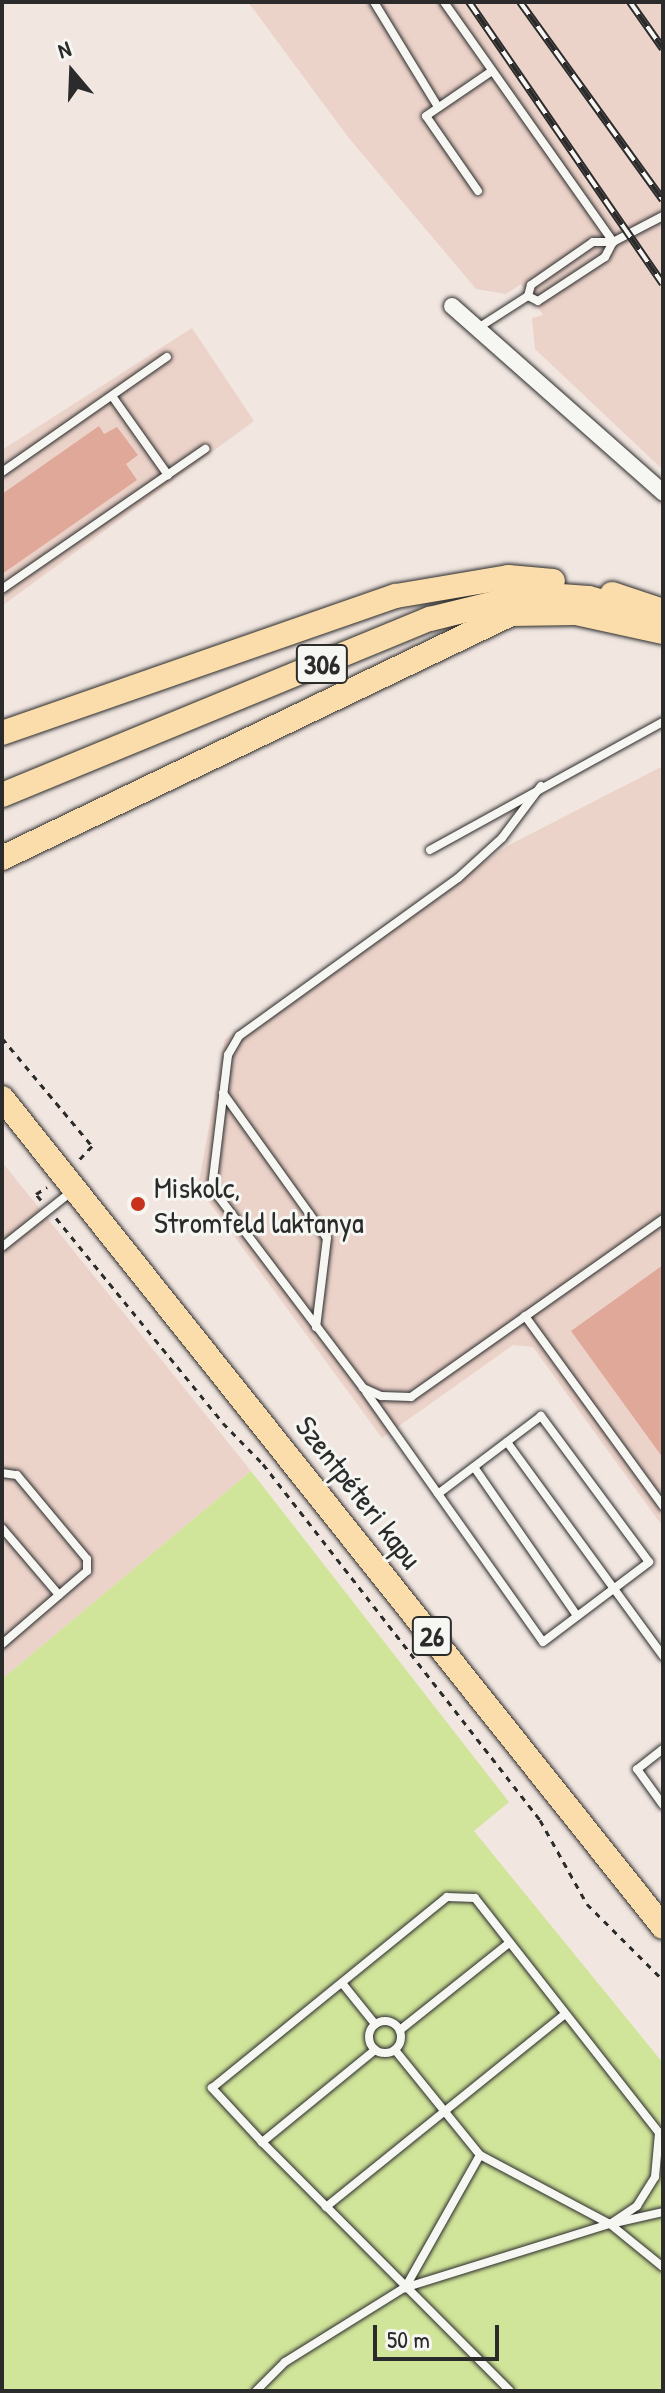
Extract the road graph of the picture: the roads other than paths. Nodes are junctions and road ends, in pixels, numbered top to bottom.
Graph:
1 (374, 2) edge
2 (444, 2) edge
3 (492, 71) junction
4 (438, 107) junction
5 (478, 191) dead end
6 (663, 216) edge
7 (613, 242) junction
8 (528, 296) junction
9 (452, 306) dead end
10 (478, 328) junction
11 (167, 357) dead end
12 (112, 396) junction
13 (205, 449) dead end
14 (2, 472) edge
15 (168, 475) junction
16 (663, 493) edge
17 (2, 589) edge
18 (663, 611) edge
19 (663, 624) edge
20 (663, 632) edge
21 (663, 722) edge
22 (2, 733) edge
23 (541, 786) junction
24 (2, 795) edge
25 (430, 850) dead end
26 (2, 858) edge
27 (223, 1093) junction
28 (2, 1098) edge
29 (70, 1182) junction
30 (663, 1219) edge
31 (2, 1247) edge
32 (525, 1316) junction
33 (316, 1327) junction
34 (363, 1388) junction
35 (507, 1442) junction
36 (474, 1467) junction
37 (2, 1473) edge
38 (438, 1494) junction
39 (663, 1506) edge
40 (2, 1528) edge
41 (614, 1589) junction
42 (59, 1595) junction
43 (577, 1616) junction
44 (2, 1644) edge
45 (663, 1656) edge
46 (663, 1749) edge
47 (663, 1805) edge
48 (663, 1927) edge
49 (509, 1943) junction
50 (342, 1983) junction
51 (565, 2014) junction
52 (375, 2024) junction
53 (400, 2030) junction
54 (375, 2050) junction
55 (395, 2050) junction
56 (445, 2111) junction
57 (661, 2136) edge
58 (262, 2142) junction
59 (480, 2155) junction
60 (326, 2207) junction
61 (663, 2212) edge
62 (610, 2224) junction
63 (663, 2267) edge
64 (404, 2288) junction
65 (256, 2391) edge
66 (510, 2391) edge

1 - 4 lane
2 - 3 lane
3 - 4 lane
3 - 7 lane
4 - 5 lane
6 - 7 lane
7 - 8 lane
7 - 8 lane
8 - 10 lane
9 - 10 street
10 - 16 street
11 - 12 lane
12 - 14 lane
12 - 15 lane
13 - 15 lane
15 - 17 lane
18 - 22 main road
19 - 24 main road, 306
20 - 26 main road
21 - 23 lane
23 - 25 lane
23 - 27 lane
27 - 33 lane
27 - 33 lane
28 - 29 main road, Szentpéteri kapu / 26
29 - 31 lane
29 - 48 main road, Szentpéteri kapu / 26
30 - 32 lane
32 - 34 lane
32 - 39 lane
33 - 34 lane
34 - 38 lane
35 - 36 lane
35 - 41 lane
35 - 41 lane
36 - 38 lane
36 - 43 lane
37 - 42 lane
38 - 43 lane
40 - 42 lane
41 - 43 lane
41 - 45 lane
42 - 44 lane
46 - 47 lane
49 - 50 lane
49 - 51 lane
49 - 53 lane
50 - 52 lane
50 - 58 lane
51 - 56 lane
51 - 57 lane
52 - 53 lane
52 - 54 lane
53 - 55 lane
54 - 55 lane
54 - 58 lane
55 - 56 lane
56 - 59 lane
56 - 60 lane
57 - 62 lane
58 - 60 lane
59 - 62 lane
59 - 64 lane
60 - 64 lane
61 - 62 lane
62 - 63 lane
62 - 64 lane
64 - 65 lane
64 - 66 lane

